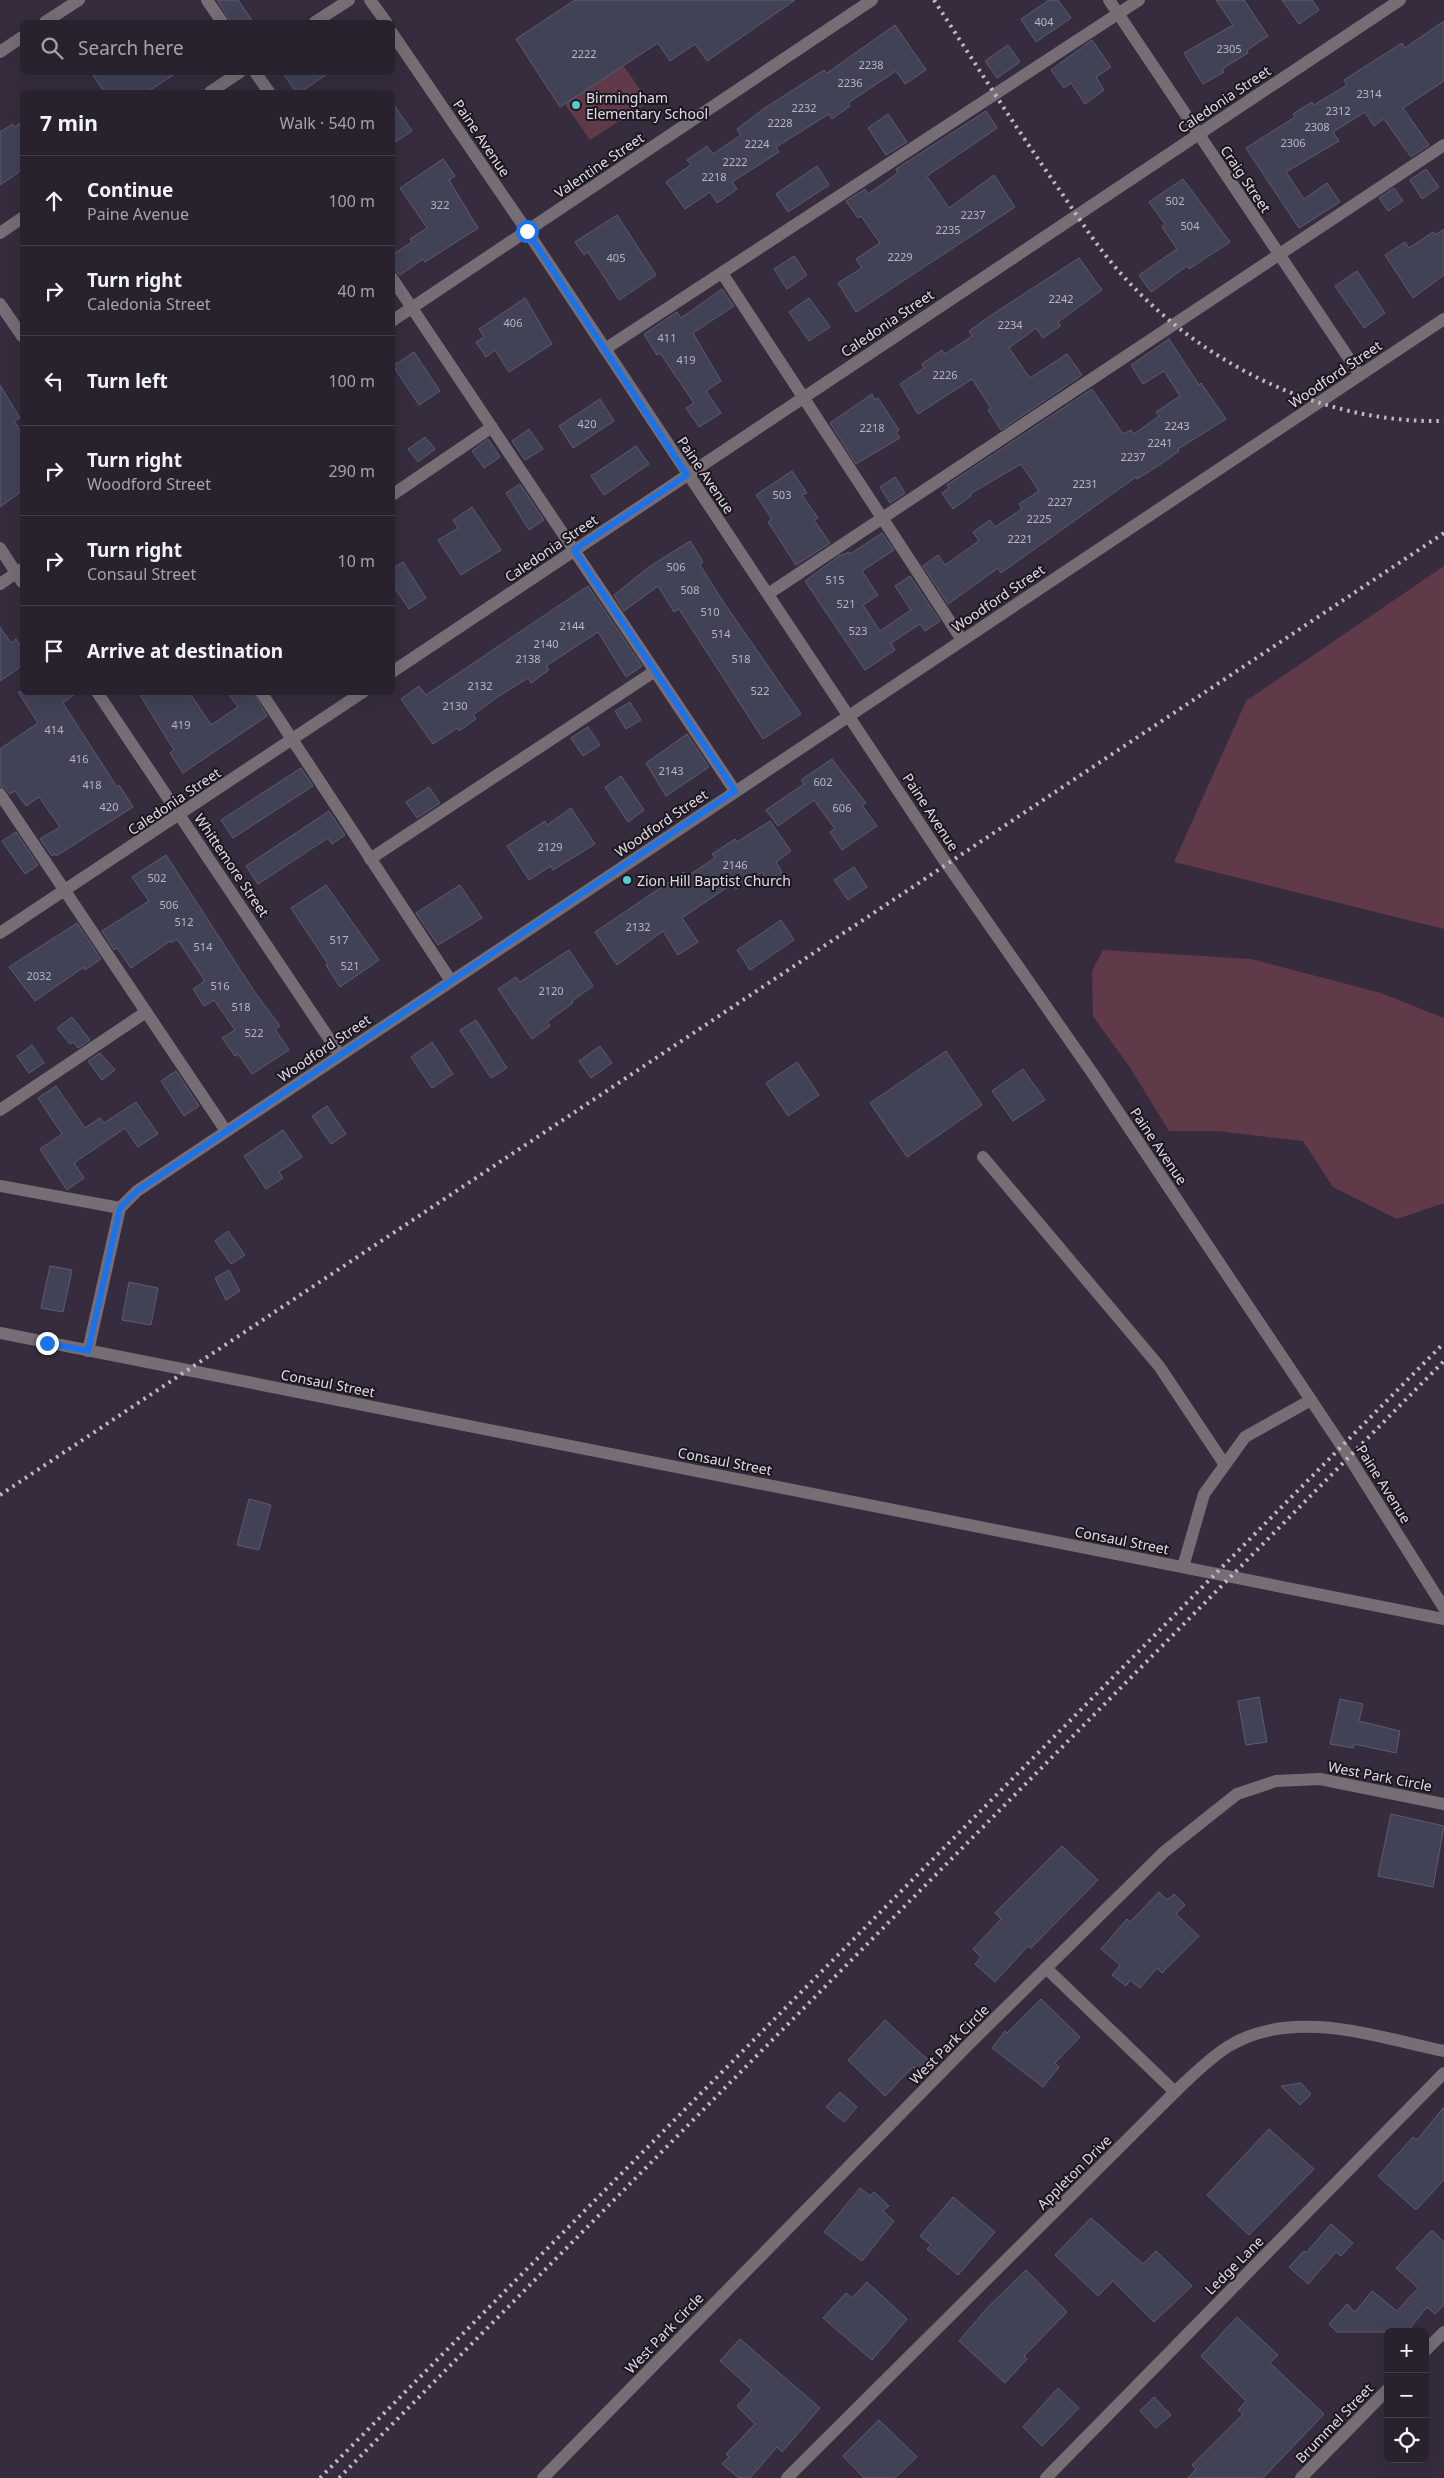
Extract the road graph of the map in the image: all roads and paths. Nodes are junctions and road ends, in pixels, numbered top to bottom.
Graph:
1 (79, 0) edge
2 (207, 0) edge
3 (349, 0) edge
4 (370, 0) edge
5 (1109, 0) edge
6 (1139, 0) edge
7 (1400, 0) edge
8 (868, 1) edge
9 (1118, 14) junction
10 (48, 20) edge
11 (221, 20) edge
12 (319, 20) edge
13 (385, 20) edge
14 (395, 37) edge
15 (20, 38) edge
16 (0, 52) edge
17 (236, 75) edge
18 (257, 75) edge
19 (213, 90) edge
20 (268, 90) edge
21 (1198, 134) junction
22 (1444, 145) edge
23 (20, 219) edge
24 (527, 231) junction
25 (0, 233) edge
26 (1280, 256) junction
27 (722, 273) junction
28 (395, 282) edge
29 (0, 304) edge
30 (412, 308) junction
31 (395, 319) edge
32 (1444, 319) edge
33 (20, 333) edge
34 (605, 350) junction
35 (1360, 375) junction
36 (803, 398) junction
37 (492, 427) junction
38 (687, 475) junction
39 (395, 493) edge
40 (882, 519) junction
41 (0, 548) edge
42 (574, 550) junction
43 (20, 574) edge
44 (20, 575) edge
45 (0, 584) edge
46 (768, 594) junction
47 (962, 640) junction
48 (395, 670) edge
49 (655, 671) junction
50 (99, 695) edge
51 (263, 695) edge
52 (359, 695) edge
53 (850, 715) junction
54 (292, 740) junction
55 (735, 791) junction
56 (0, 794) edge
57 (180, 815) junction
58 (370, 859) junction
59 (65, 891) junction
60 (0, 933) edge
61 (452, 981) junction
62 (146, 1012) junction
63 (340, 1055) junction
64 (0, 1110) edge
65 (226, 1131) junction
66 (983, 1157) dead end
67 (0, 1186) edge
68 (120, 1208) junction
69 (0, 1333) edge
70 (88, 1351) junction
71 (1311, 1400) junction
72 (1225, 1465) junction
73 (1183, 1568) junction
74 (1444, 1608) edge
75 (1444, 1619) edge
76 (1444, 1804) edge
77 (1046, 1968) junction
78 (1444, 2051) edge
79 (1444, 2073) edge
80 (1175, 2092) junction
81 (1444, 2332) edge
82 (1429, 2347) edge
83 (1384, 2393) edge
84 (543, 2478) edge
85 (787, 2478) edge
86 (1046, 2478) edge
87 (1301, 2478) edge

1 - 10 street
2 - 11 street
3 - 12 street
4 - 13 street
5 - 9 street, Craig Street
6 - 9 street
7 - 21 street, Caledonia Street
8 - 24 street, Valentine Street
9 - 21 street, Craig Street
9 - 27 street
14 - 24 street, Paine Avenue
15 - 16 street
17 - 19 street
18 - 20 street
21 - 26 street, Craig Street
21 - 36 street, Caledonia Street
22 - 26 street
23 - 25 street
24 - 30 street, Valentine Street
24 - 34 street, Paine Avenue
26 - 35 street, Craig Street
26 - 40 street
27 - 34 street
27 - 36 street
28 - 30 street
29 - 33 street
30 - 31 street, Valentine Street
30 - 37 street
32 - 35 street, Woodford Street
34 - 38 street, Paine Avenue
35 - 47 street, Woodford Street
36 - 38 street, Caledonia Street
36 - 40 street
37 - 39 street
37 - 42 street
38 - 42 street, Caledonia Street
38 - 46 street, Paine Avenue
40 - 46 street
40 - 47 street
41 - 43 street
42 - 48 street, Caledonia Street
42 - 49 street
44 - 45 street
46 - 53 street, Paine Avenue
47 - 53 street, Woodford Street
49 - 55 street
49 - 58 street
50 - 57 street, Whittemore Street
51 - 54 street
52 - 54 street, Caledonia Street
53 - 55 street, Woodford Street
53 - 71 street, Paine Avenue
54 - 57 street, Caledonia Street
54 - 58 street
55 - 61 street, Woodford Street
56 - 59 street
57 - 59 street, Caledonia Street
57 - 63 street, Whittemore Street
58 - 61 street
59 - 60 street, Caledonia Street
59 - 62 street
61 - 63 street, Woodford Street
62 - 64 street
62 - 65 street
63 - 65 street, Woodford Street
65 - 68 street, Woodford Street
66 - 72 street
67 - 68 street
68 - 70 street
69 - 70 street, Consaul Street
70 - 73 street, Consaul Street
71 - 72 street
71 - 74 street, Paine Avenue
72 - 73 street
73 - 75 street, Consaul Street
76 - 77 street, West Park Circle
77 - 80 street
77 - 84 street, West Park Circle
78 - 80 street, Appleton Drive
79 - 86 street, Ledge Lane
80 - 85 street, Appleton Drive
81 - 82 street
83 - 87 street, Brummel Street

